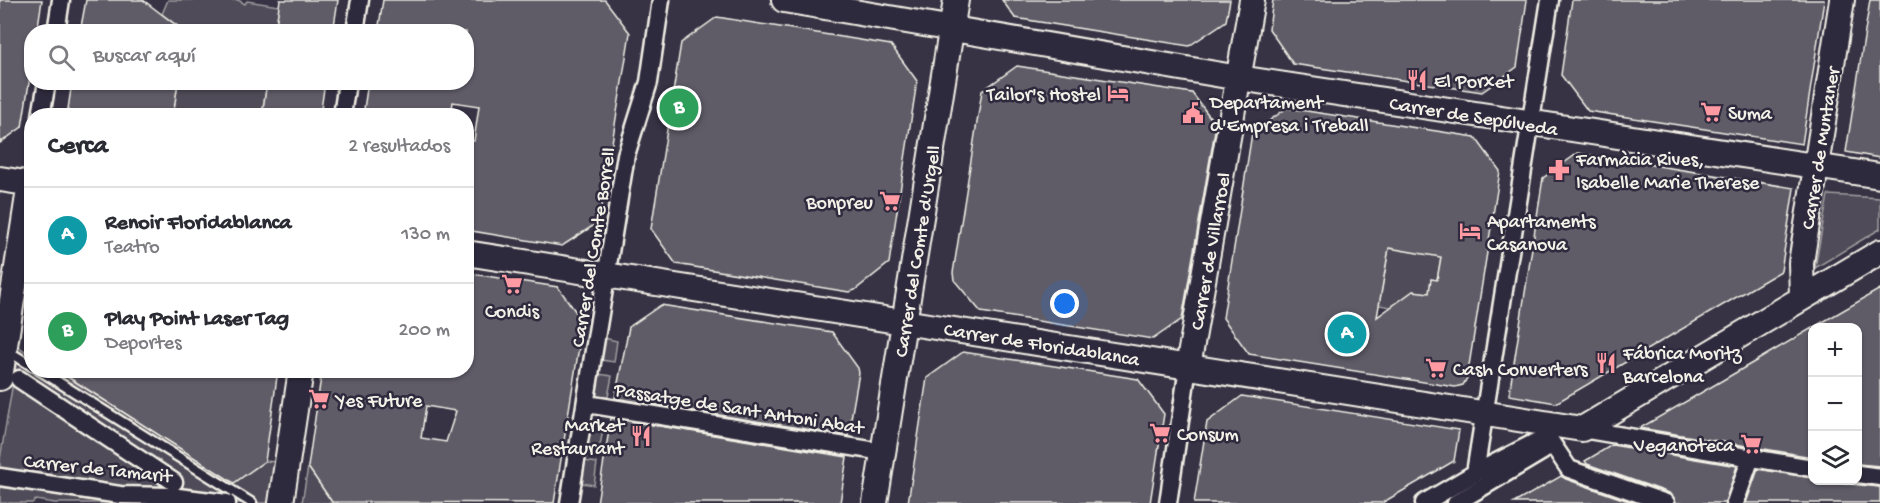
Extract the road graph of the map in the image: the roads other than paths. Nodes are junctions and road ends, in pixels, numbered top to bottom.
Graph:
1 (61, 0) edge
2 (360, 0) edge
3 (661, 0) edge
4 (784, 0) edge
5 (956, 0) edge
6 (1252, 0) edge
7 (1550, 0) edge
8 (1842, 0) edge
9 (57, 24) edge
10 (356, 24) edge
11 (952, 30) junction
12 (1239, 78) junction
13 (46, 90) edge
14 (347, 90) edge
15 (42, 108) edge
16 (343, 108) edge
17 (1530, 124) junction
18 (1816, 165) junction
19 (1880, 176) edge
20 (0, 179) edge
21 (24, 180) edge
22 (24, 222) edge
23 (1880, 252) edge
24 (474, 253) edge
25 (608, 275) junction
26 (1802, 297) junction
27 (904, 322) junction
28 (3, 348) edge
29 (24, 361) edge
30 (1188, 367) junction
31 (52, 378) edge
32 (300, 378) edge
33 (9, 379) edge
34 (587, 404) junction
35 (1484, 413) junction
36 (1582, 429) junction
37 (1544, 437) junction
38 (884, 452) junction
39 (1750, 459) junction
40 (1808, 467) edge
41 (1475, 473) junction
42 (1862, 475) edge
43 (0, 477) edge
44 (1880, 477) edge
45 (174, 482) dead end
46 (1642, 499) edge
47 (227, 503) edge
48 (252, 503) edge
49 (281, 503) edge
50 (569, 503) edge
51 (875, 503) edge
52 (1168, 503) edge
53 (1424, 503) edge
54 (1456, 503) edge
55 (1666, 503) edge
56 (1735, 503) edge

1 - 9 street
2 - 10 street
3 - 25 street, Carrer del Comte Borrell
4 - 11 street, Carrer de Sepúlveda
5 - 11 street, Carrer del Comte d'Urgell
6 - 12 street, Carrer de Villarroel
7 - 17 street
8 - 18 street, Carrer de Muntaner
11 - 12 street, Carrer de Sepúlveda
11 - 27 street, Carrer del Comte d'Urgell
12 - 17 street, Carrer de Sepúlveda
12 - 30 street, Carrer de Villarroel
13 - 15 street
14 - 16 street
17 - 18 street, Carrer de Sepúlveda
17 - 35 street
18 - 19 street, Carrer de Sepúlveda
18 - 26 street, Carrer de Muntaner
20 - 21 street
22 - 28 street
23 - 26 street
24 - 25 street, Carrer de Floridablanca
25 - 27 street, Carrer de Floridablanca
25 - 34 street, Carrer del Comte Borrell
26 - 36 street
27 - 30 street, Carrer de Floridablanca
27 - 38 street, Carrer del Comte d'Urgell
28 - 29 lane
28 - 33 street
30 - 35 street, Carrer de Floridablanca
30 - 52 street, Carrer de Villarroel
31 - 48 lane
32 - 49 street
33 - 45 street
34 - 38 street, Passatge de Sant Antoni Abat
34 - 50 street, Carrer del Comte Borrell
35 - 37 street, Carrer de Floridablanca
35 - 41 street
36 - 37 street, Carrer de Floridablanca
36 - 39 street
37 - 41 street
37 - 46 street
37 - 54 street
38 - 51 street, Carrer del Comte d'Urgell
39 - 40 street
39 - 56 street
41 - 53 street
42 - 44 street
43 - 47 street, Carrer de Tamarit
46 - 55 street

